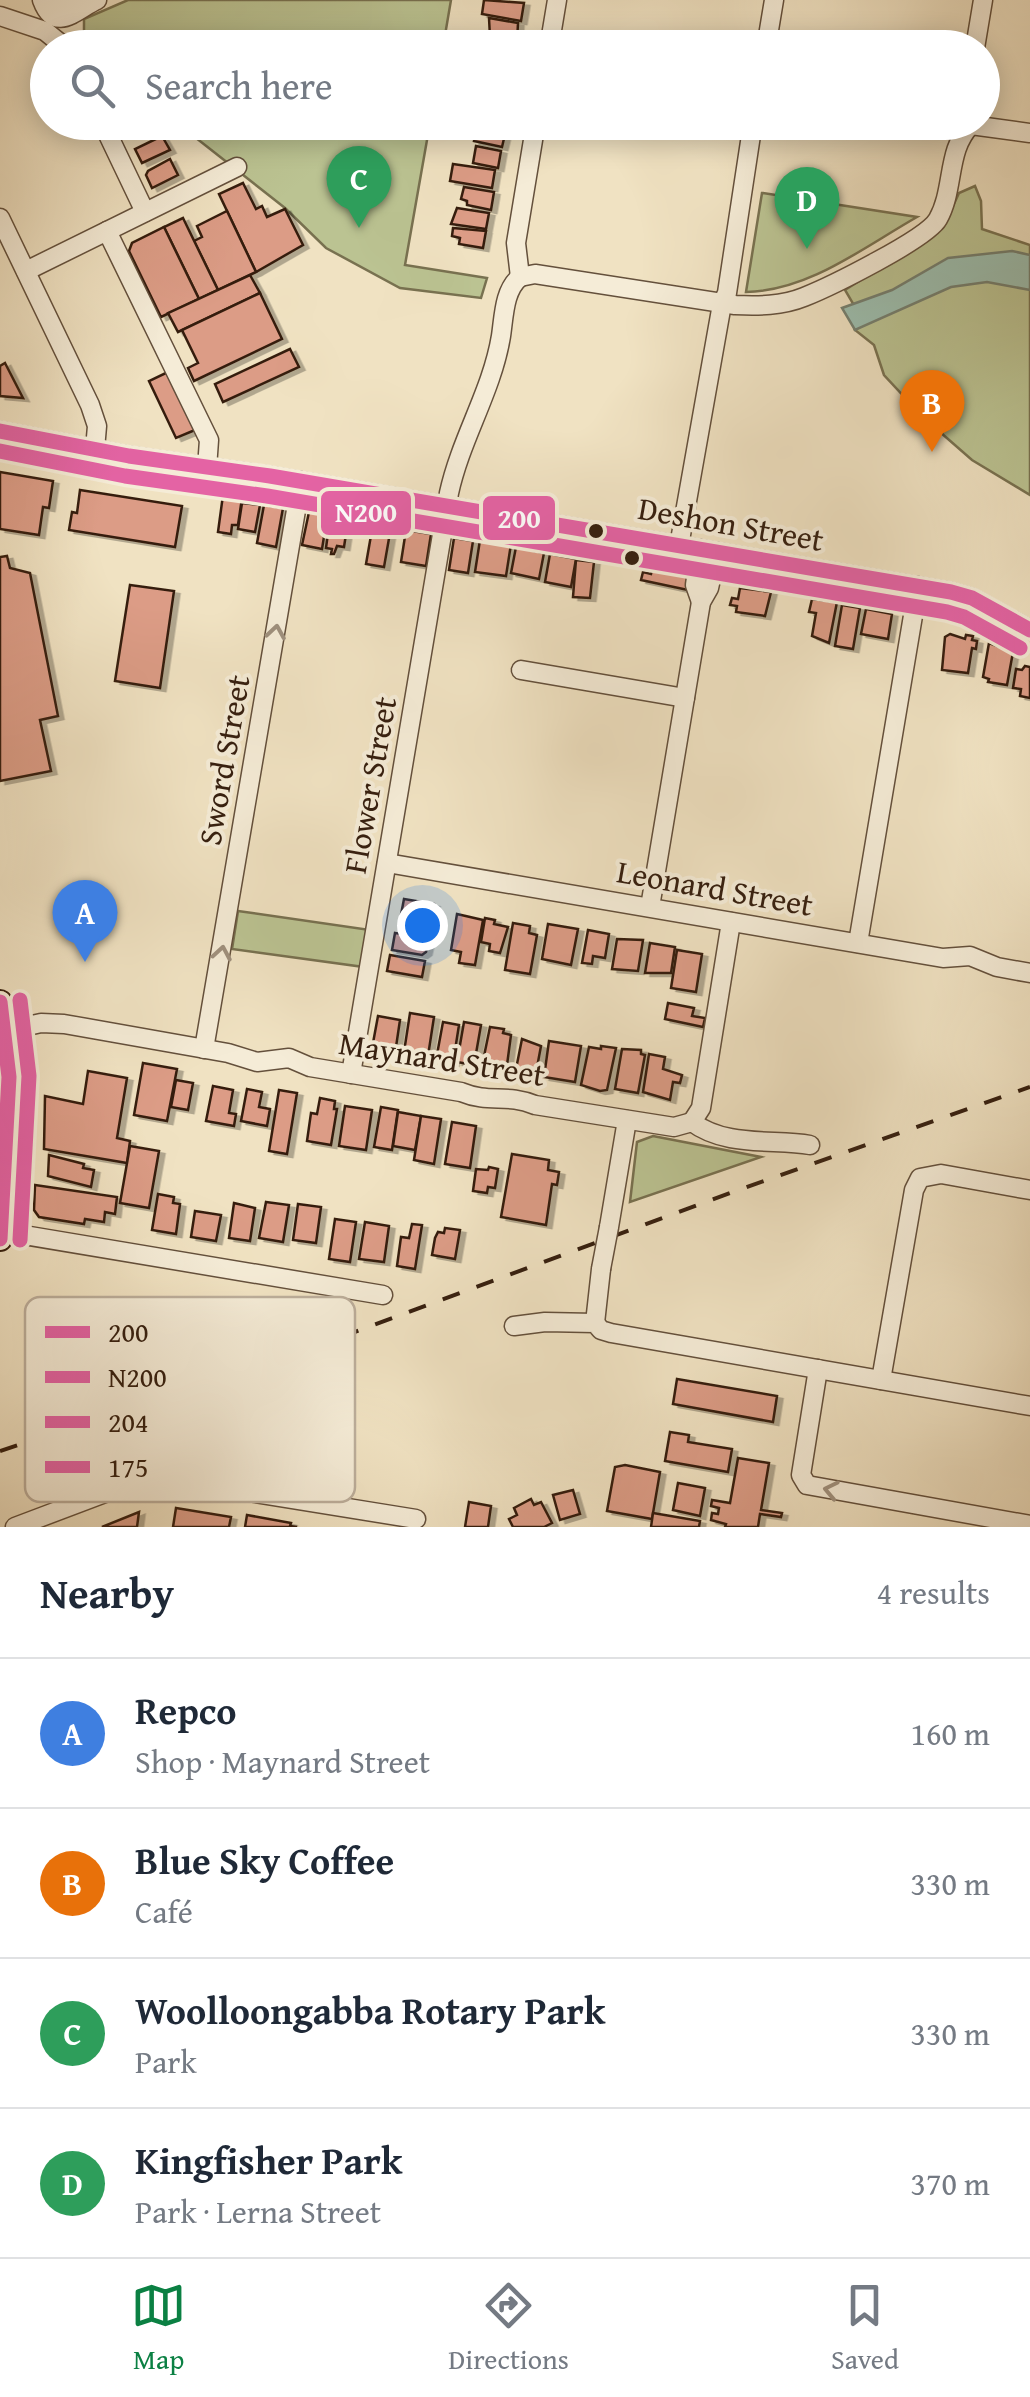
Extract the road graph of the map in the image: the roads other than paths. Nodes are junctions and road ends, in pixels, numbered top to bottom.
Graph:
1 (7, 0) edge
2 (16, 0) edge
3 (42, 0) edge
4 (56, 0) edge
5 (557, 0) edge
6 (774, 0) edge
7 (983, 0) edge
8 (93, 2) edge
9 (5, 19) edge
10 (41, 30) edge
11 (552, 30) edge
12 (769, 30) edge
13 (979, 30) edge
14 (30, 35) edge
15 (1000, 128) edge
16 (1030, 133) edge
17 (111, 140) edge
18 (533, 140) edge
19 (750, 140) edge
20 (959, 140) edge
21 (236, 167) dead end
22 (145, 212) junction
23 (0, 218) edge
24 (107, 232) junction
25 (26, 271) junction
26 (520, 277) junction
27 (722, 304) junction
28 (0, 431) edge
29 (95, 449) junction
30 (207, 468) junction
31 (301, 482) junction
32 (448, 506) junction
33 (679, 546) junction
34 (708, 551) junction
35 (918, 586) junction
36 (1030, 630) edge
37 (521, 670) dead end
38 (685, 698) junction
39 (387, 863) junction
40 (650, 908) junction
41 (731, 922) junction
42 (858, 943) junction
43 (1030, 974) edge
44 (0, 1002) edge
45 (5, 1030) junction
46 (204, 1048) junction
47 (351, 1074) junction
48 (4, 1106) edge
49 (627, 1120) junction
50 (692, 1122) junction
51 (810, 1146) dead end
52 (1030, 1190) edge
53 (0, 1231) edge
54 (0, 1239) edge
55 (383, 1295) dead end
56 (595, 1323) junction
57 (514, 1326) dead end
58 (818, 1370) junction
59 (882, 1380) junction
60 (1030, 1406) edge
61 (81, 1502) edge
62 (311, 1502) edge
63 (416, 1519) dead end
64 (1030, 1524) edge
65 (15, 1527) edge

1 - 9 street
2 - 9 street
3 - 8 street
4 - 8 street
5 - 11 street
6 - 12 street
7 - 13 street
9 - 10 street
9 - 14 street
15 - 16 street
17 - 22 street
18 - 26 street
19 - 27 street
20 - 27 street
21 - 22 street
22 - 24 street
23 - 25 street
24 - 25 street
24 - 30 street
25 - 29 street
26 - 27 street
26 - 32 street, Flower Street
27 - 33 street
28 - 29 street, Deshon Street
29 - 30 street, Deshon Street
30 - 31 street, Deshon Street
31 - 32 street, Deshon Street
46 -> 31 street, Sword Street
32 - 33 street, Deshon Street
32 - 39 street, Flower Street
33 - 34 street, Deshon Street
34 - 35 street, Deshon Street
34 - 38 street
35 - 36 street, Deshon Street
35 - 42 street
37 - 38 street
38 - 40 street
39 - 40 street, Leonard Street
39 - 47 street, Flower Street
40 - 41 street, Leonard Street
41 - 42 street, Leonard Street
41 - 50 street
42 - 43 street, Leonard Street
44 - 45 main road
45 - 46 street, Maynard Street
45 - 48 main road
46 - 47 street, Maynard Street
47 - 49 street, Maynard Street
48 - 53 main road
49 - 50 street, Maynard Street
49 - 56 street, bridge
50 - 51 street, Maynard Street
52 - 59 street
53 - 54 main road
53 - 55 street
56 - 57 street
56 - 58 street
58 - 59 street
64 -> 58 street
59 - 60 street
61 - 65 street
62 - 63 street

